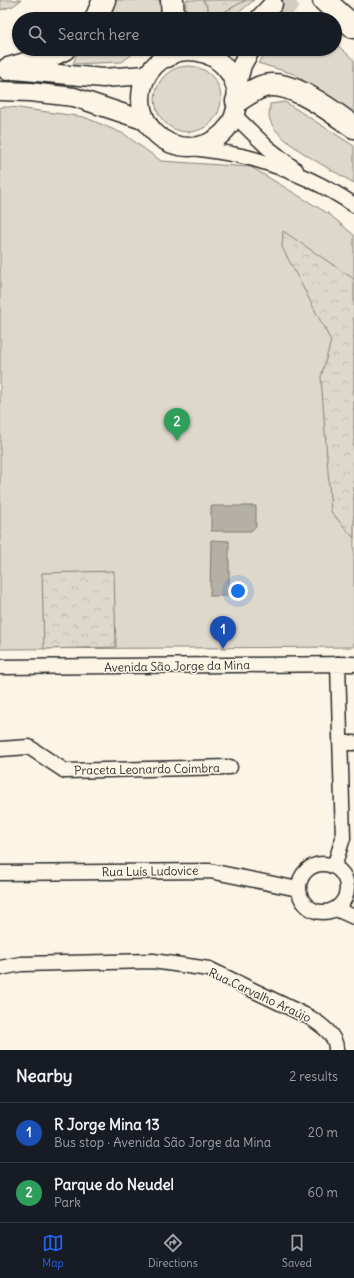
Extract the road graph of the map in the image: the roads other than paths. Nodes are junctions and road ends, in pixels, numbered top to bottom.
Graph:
1 (104, 0) edge
2 (172, 0) edge
3 (324, 0) edge
4 (99, 12) edge
5 (173, 12) edge
6 (338, 12) edge
7 (50, 56) edge
8 (163, 56) edge
9 (210, 56) edge
10 (247, 56) edge
11 (4, 69) edge
12 (146, 75) junction
13 (0, 91) edge
14 (235, 101) junction
15 (146, 121) junction
16 (354, 127) edge
17 (185, 147) junction
18 (307, 178) junction
19 (354, 205) edge
20 (338, 664) junction
21 (354, 664) edge
22 (0, 667) edge
23 (347, 743) edge
24 (0, 749) edge
25 (230, 767) dead end
26 (334, 866) junction
27 (0, 873) edge
28 (298, 889) junction
29 (336, 909) junction
30 (354, 917) edge
31 (0, 968) edge
32 (336, 1050) edge

1 - 4 highway
2 - 5 highway
3 - 6 highway
7 - 11 highway
8 - 12 street
9 - 14 street
10 - 14 street
11 - 12 street
12 - 15 street
13 - 15 street
14 - 16 highway
14 - 17 street
14 - 18 street
15 - 17 street
17 - 18 street
18 - 19 street
20 - 21 street, Avenida São Jorge da Mina
20 - 22 street, Avenida São Jorge da Mina
20 - 23 street
23 - 26 street
24 - 25 street, Praceta Leonardo Coimbra
26 - 28 street
26 - 29 street
27 - 28 street, Rua Luís Ludovice
28 - 29 street
29 - 30 street
31 - 32 street, Rua Carvalho Araújo

